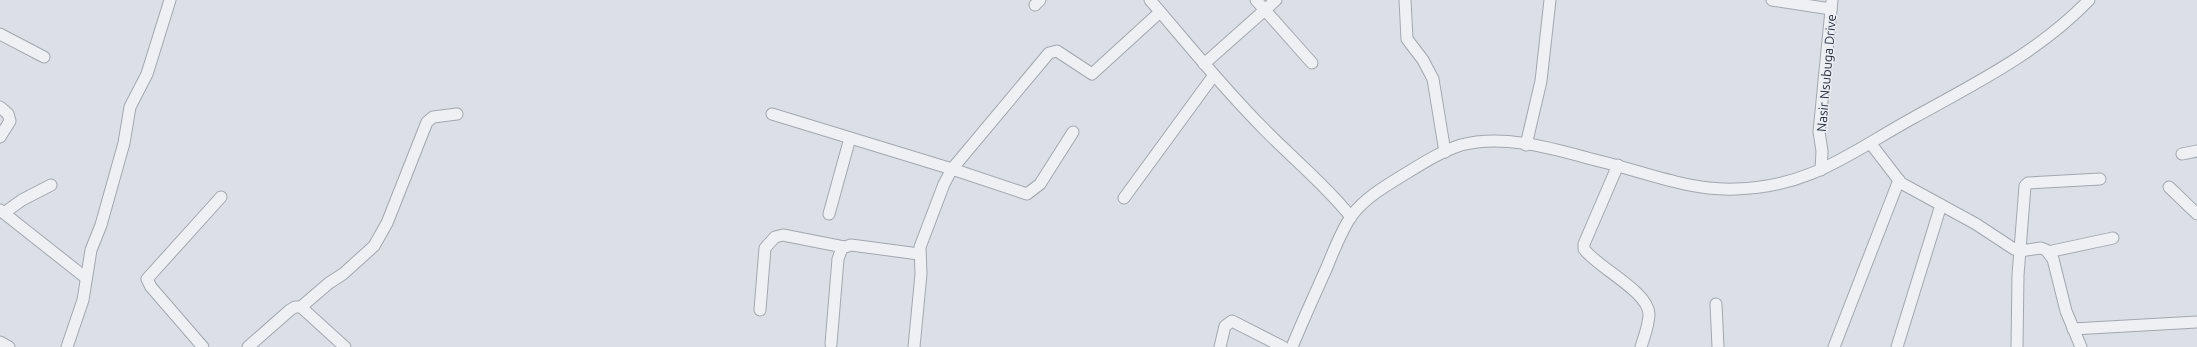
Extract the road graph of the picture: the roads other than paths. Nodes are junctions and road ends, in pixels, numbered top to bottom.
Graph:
1 (170, 0) edge
2 (1150, 0) edge
3 (1256, 0) edge
4 (1276, 0) edge
5 (1405, 0) edge
6 (1550, 0) edge
7 (1772, 0) edge
8 (2089, 0) edge
9 (1832, 5) edge
10 (1264, 10) junction
11 (1160, 12) junction
12 (0, 34) edge
13 (44, 57) dead end
14 (1312, 63) dead end
15 (1204, 64) junction
16 (1214, 75) junction
17 (0, 107) edge
18 (457, 114) dead end
19 (772, 114) dead end
20 (1073, 132) dead end
21 (0, 137) edge
22 (850, 138) junction
23 (1871, 144) junction
24 (1526, 145) junction
25 (2197, 151) edge
26 (1445, 152) junction
27 (2182, 154) dead end
28 (1618, 166) junction
29 (952, 169) junction
30 (1821, 170) junction
31 (2100, 179) dead end
32 (1899, 180) junction
33 (52, 185) dead end
34 (2168, 187) dead end
35 (221, 197) dead end
36 (1124, 198) dead end
37 (1941, 205) junction
38 (2, 212) edge
39 (829, 214) dead end
40 (2197, 214) edge
41 (1351, 217) junction
42 (2113, 238) dead end
43 (844, 247) junction
44 (2020, 251) junction
45 (2048, 252) junction
46 (919, 254) junction
47 (86, 278) junction
48 (1716, 304) dead end
49 (301, 307) junction
50 (760, 310) dead end
51 (2197, 322) edge
52 (2073, 329) junction
53 (0, 342) edge
54 (831, 344) dead end
55 (1643, 346) edge
56 (9, 347) edge
57 (67, 347) edge
58 (203, 347) edge
59 (248, 347) edge
60 (346, 347) edge
61 (914, 347) edge
62 (1220, 347) edge
63 (1283, 347) edge
64 (1292, 347) edge
65 (1718, 347) edge
66 (1834, 347) edge
67 (1897, 347) edge
68 (2017, 347) edge
69 (2081, 347) edge

1 - 47 street
2 - 11 street
3 - 10 street
4 - 10 street
5 - 26 street
6 - 24 street
7 - 9 street
8 - 23 street
9 - 30 street, Nasir Nsubuga Drive
10 - 14 street
10 - 15 street
11 - 15 street
11 - 29 street
12 - 13 street
15 - 16 street
16 - 36 street
16 - 41 street
17 - 21 street
18 - 49 street
19 - 22 street
20 - 29 street
22 - 29 street
22 - 39 street
23 - 30 street
23 - 32 street
24 - 26 street
24 - 28 street
25 - 27 street
26 - 41 street
28 - 30 street
28 - 55 street
29 - 46 street
31 - 44 street
32 - 37 street
32 - 66 street
33 - 38 street
34 - 40 street
35 - 58 street
37 - 44 street
37 - 67 street
38 - 47 street
41 - 64 street
42 - 45 street
43 - 46 street
43 - 50 street
43 - 54 street
44 - 45 street
44 - 68 street
45 - 52 street
46 - 61 street
47 - 57 street
48 - 65 street
49 - 59 street
49 - 60 street
51 - 52 street
52 - 69 street
53 - 56 street
62 - 63 street

